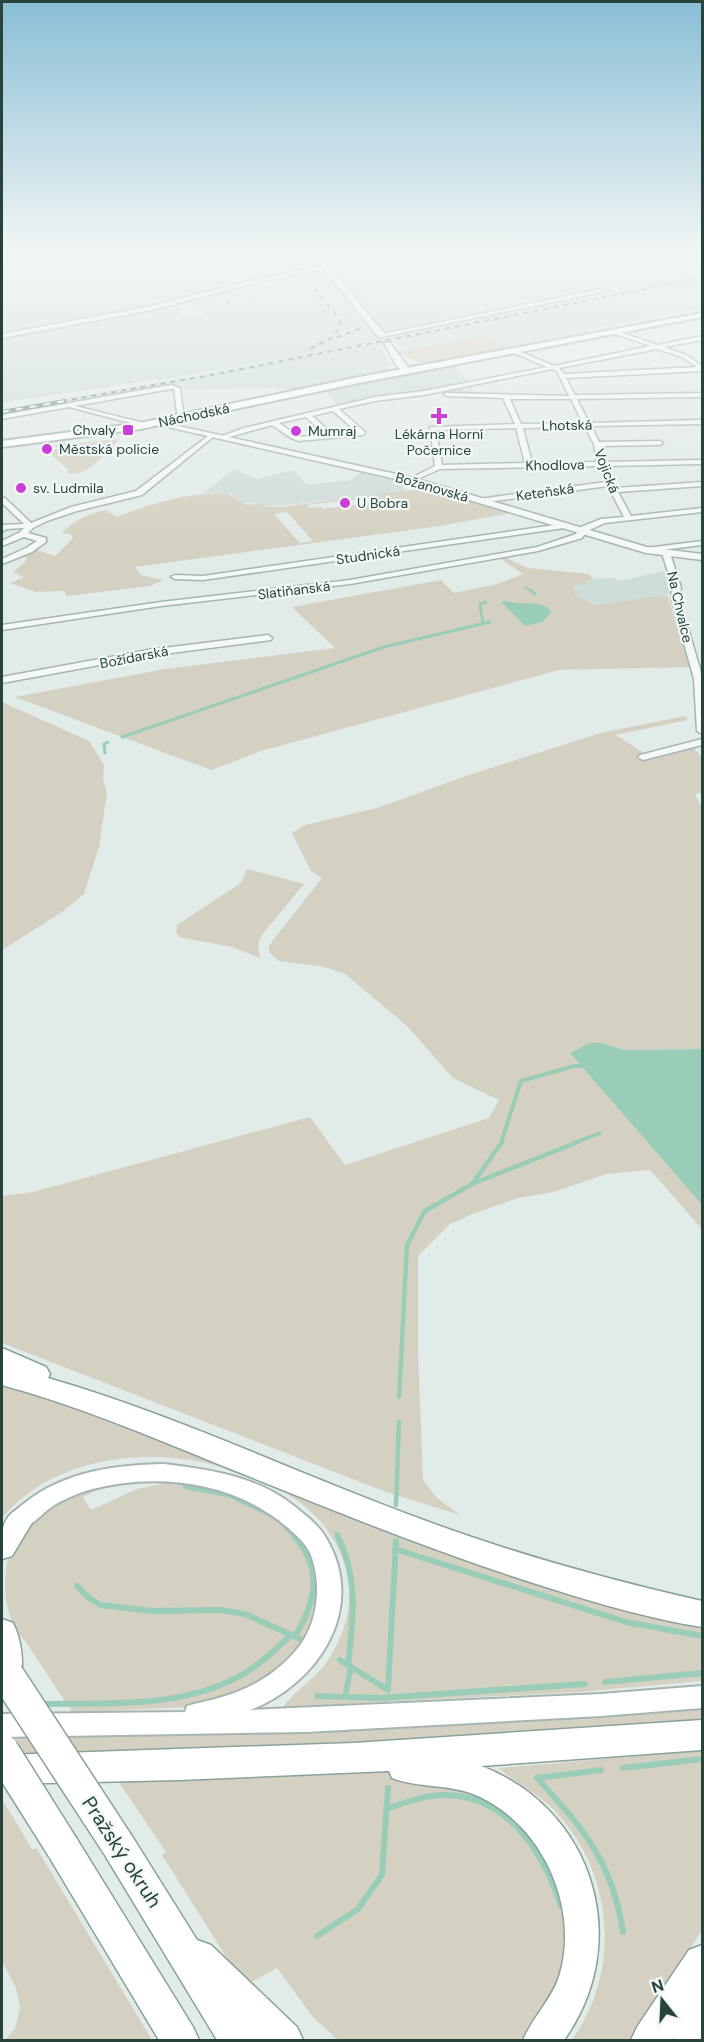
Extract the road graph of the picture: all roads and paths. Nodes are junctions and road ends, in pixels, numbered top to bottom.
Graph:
1 (389, 348) edge
2 (528, 348) edge
3 (650, 348) edge
4 (661, 348) edge
5 (514, 351) junction
6 (555, 367) junction
7 (702, 369) edge
8 (407, 371) junction
9 (562, 376) junction
10 (467, 384) junction
11 (424, 393) junction
12 (471, 394) junction
13 (702, 395) edge
14 (506, 397) junction
15 (573, 398) junction
16 (68, 406) junction
17 (335, 409) junction
18 (308, 415) junction
19 (2, 417) edge
20 (184, 417) junction
21 (702, 422) edge
22 (159, 423) junction
23 (274, 423) junction
24 (587, 424) junction
25 (146, 425) junction
26 (519, 426) junction
27 (212, 435) junction
28 (330, 436) junction
29 (222, 437) junction
30 (660, 443) dead end
31 (2, 444) edge
32 (597, 444) junction
33 (702, 462) edge
34 (601, 465) junction
35 (529, 466) junction
36 (439, 467) junction
37 (411, 480) junction
38 (702, 484) edge
39 (612, 487) junction
40 (2, 500) edge
41 (479, 501) junction
42 (702, 510) edge
43 (628, 518) junction
44 (30, 526) junction
45 (561, 526) junction
46 (2, 530) edge
47 (582, 532) junction
48 (24, 534) junction
49 (702, 543) edge
50 (2, 544) edge
51 (646, 550) junction
52 (666, 553) junction
53 (702, 557) edge
54 (2, 562) edge
55 (175, 577) dead end
56 (2, 628) edge
57 (268, 638) dead end
58 (2, 680) edge
59 (702, 731) edge
60 (702, 742) edge
61 (643, 758) dead end
62 (2, 1358) edge
63 (2, 1375) edge
64 (144, 1422) junction
65 (18, 1521) joint
66 (2, 1547) edge
67 (702, 1614) edge
68 (3, 1657) edge
69 (702, 1697) edge
70 (120, 1724) junction
71 (2, 1726) edge
72 (702, 1735) edge
73 (2, 1751) edge
74 (311, 1761) junction
75 (2, 1770) edge
76 (176, 1937) junction
77 (702, 1963) edge
78 (702, 2010) edge
79 (180, 2040) edge
80 (238, 2040) edge
81 (284, 2040) edge
82 (542, 2040) edge
83 (650, 2040) edge
84 (692, 2040) edge

1 - 8 street
2 - 5 main road, Náchodská
3 - 6 street
4 - 7 street
5 - 6 street
5 - 8 main road, Náchodská
6 - 9 street, Vojická
6 - 10 street
7 - 9 street
8 - 20 main road, Náchodská
9 - 15 street, Vojická
10 - 11 street
10 - 12 street
11 - 12 street
11 - 17 street
12 - 14 street
13 - 15 street
14 - 15 street
14 - 26 street
15 - 24 street, Vojická
16 - 19 street
16 - 20 street
16 - 25 street
17 - 18 street
17 - 28 street
18 - 23 street
18 - 28 street
20 - 22 main road, Náchodská
21 - 24 street, Lhotská
22 - 25 main road, Náchodská
22 - 27 street, Božanovská
23 - 28 street
23 - 29 street
24 - 26 street, Lhotská
24 - 32 street, Vojická
25 - 31 main road, Náchodská
26 - 35 street
26 - 36 street, Lhotská
27 - 29 street, Božanovská
27 - 44 street
29 - 37 street, Božanovská
30 - 32 street, Khodlova
32 - 34 street, Vojická
33 - 34 street, Khodlova
34 - 35 street, Khodlova
34 - 39 street, Vojická
35 - 36 street, Khodlova
36 - 37 street, Khodlova
37 - 41 street, Božanovská
38 - 39 street, Keteňská
39 - 41 street, Keteňská
39 - 43 street, Vojická
40 - 44 street
41 - 45 street, Božanovská
42 - 43 street, Slatiňanská
43 - 47 street, Slatiňanská
44 - 46 street
44 - 48 street
45 - 47 street, Božanovská
45 - 55 street, Studnická
47 - 51 street, Božanovská
47 - 56 street, Slatiňanská
48 - 50 street
48 - 54 street
49 - 51 street
51 - 52 street, Božanovská
52 - 53 street, Božanovská
52 - 59 street, Na Chvalce
57 - 58 street, Božídarská
60 - 61 street
62 - 64 highway
63 - 64 highway
64 - 67 highway
65 - 66 highway
65 - 70 main road
68 - 76 highway, Pražský okruh, bridge
69 - 70 main road
70 - 71 main road
72 - 74 highway
73 - 79 highway, bridge
74 - 75 highway
74 - 82 highway
76 - 80 highway, Pražský okruh
76 - 81 highway
77 - 83 highway
78 - 84 highway

